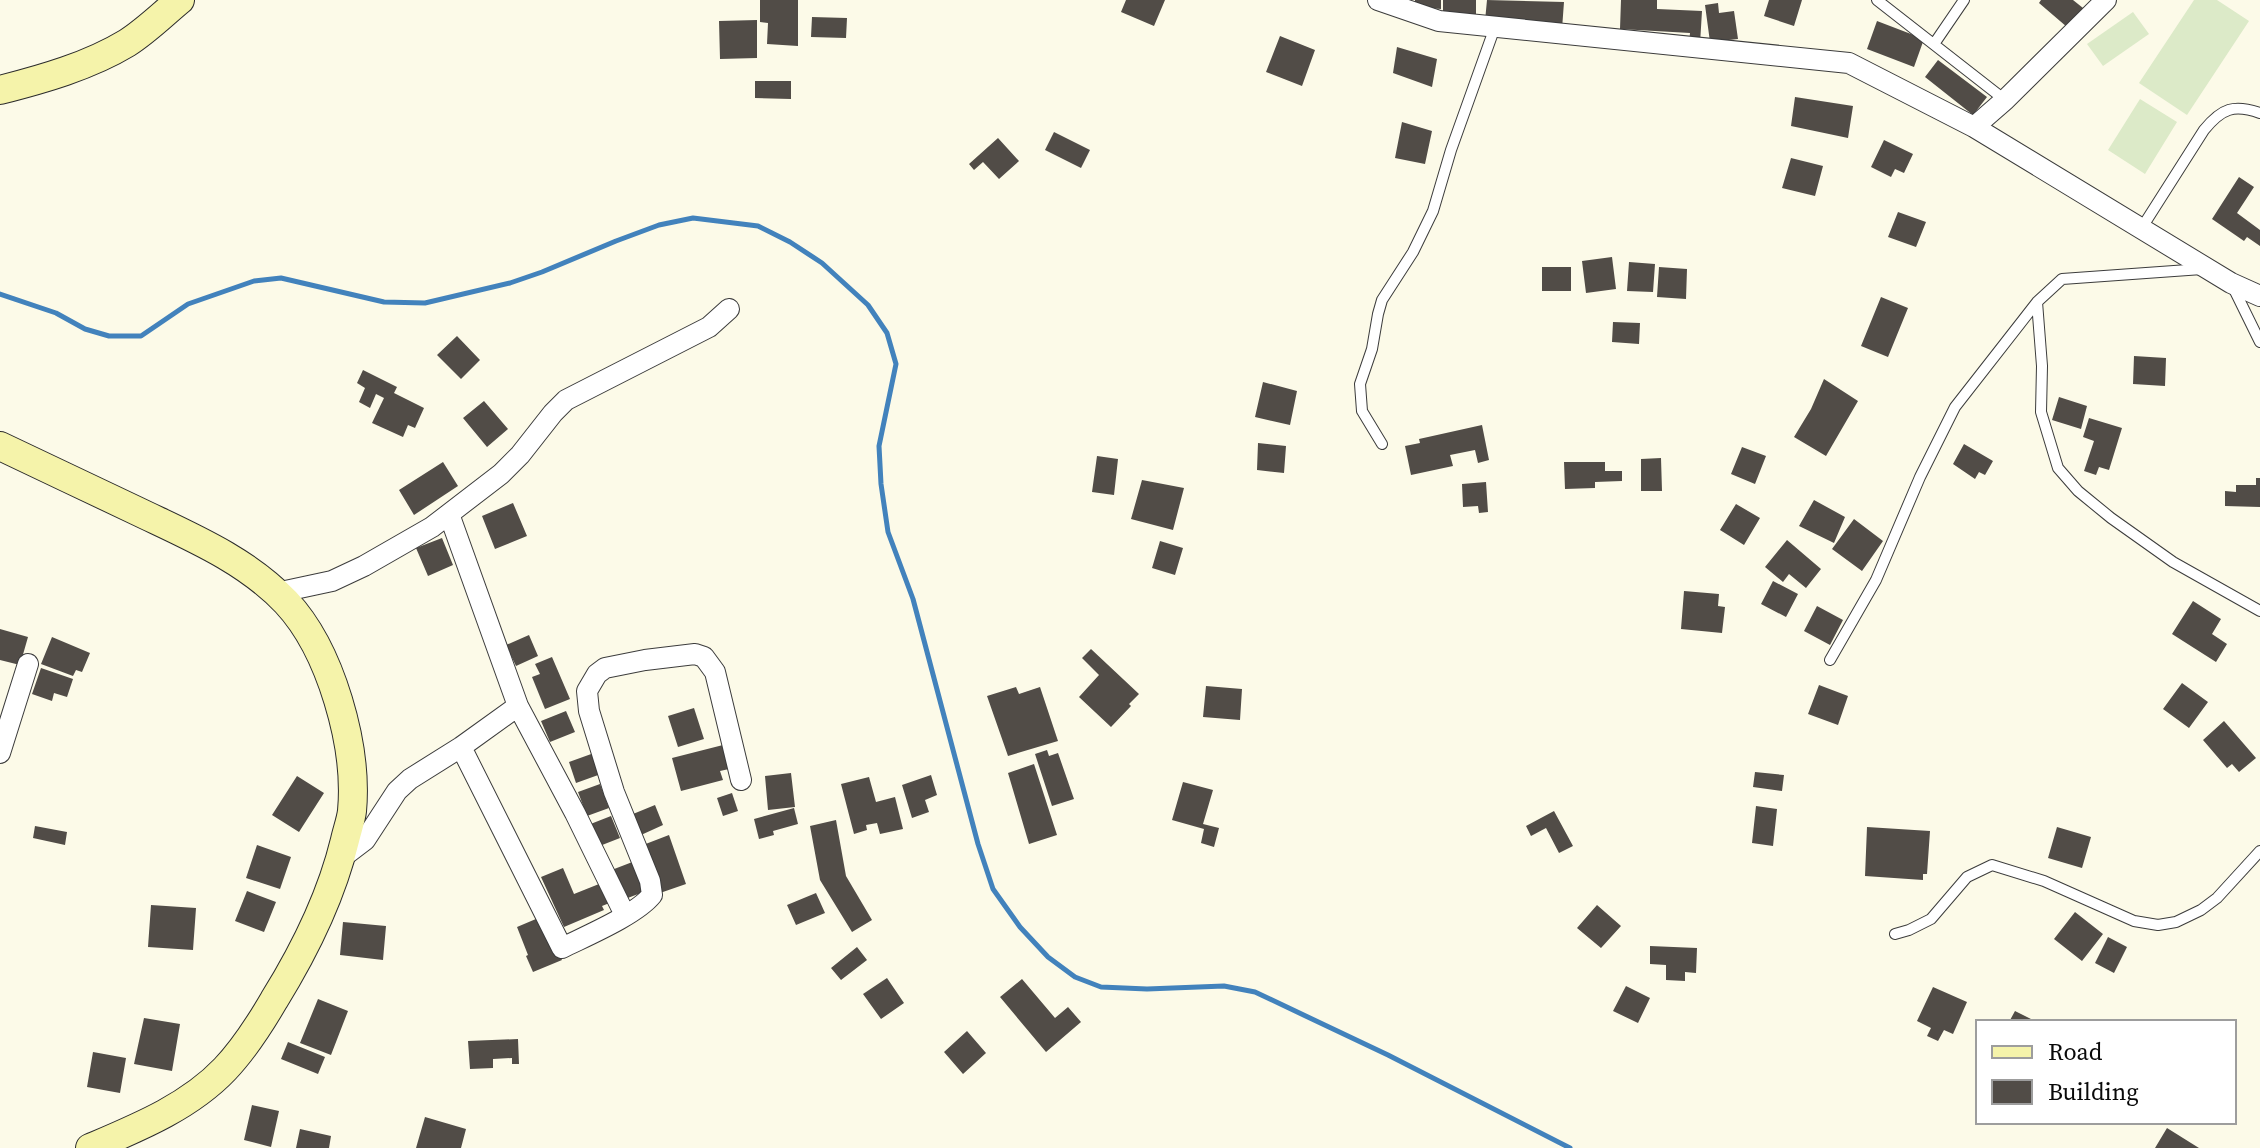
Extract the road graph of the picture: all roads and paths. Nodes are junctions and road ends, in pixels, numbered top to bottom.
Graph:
1 (180, 0) edge
2 (1378, 0) edge
3 (1877, 0) edge
4 (1964, 0) edge
5 (2106, 0) edge
6 (1495, 27) junction
7 (1934, 44) junction
8 (0, 90) edge
9 (2005, 100) junction
10 (2260, 113) edge
11 (1974, 127) junction
12 (2141, 229) junction
13 (2207, 269) junction
14 (2231, 283) junction
15 (2260, 296) edge
16 (2037, 302) junction
17 (729, 309) dead end
18 (2260, 342) edge
19 (1382, 444) dead end
20 (0, 446) edge
21 (449, 514) junction
22 (276, 593) junction
23 (2260, 611) edge
24 (1830, 660) dead end
25 (28, 664) dead end
26 (518, 706) junction
27 (461, 747) junction
28 (0, 753) edge
29 (741, 780) dead end
30 (2260, 851) edge
31 (340, 859) junction
32 (625, 915) junction
33 (1895, 934) dead end
34 (90, 1148) edge

1 - 8 street
2 - 6 street
3 - 7 lane
4 - 7 lane
5 - 9 street
6 - 11 street
6 - 19 lane
7 - 9 lane
9 - 11 street
10 - 12 lane
11 - 12 street
12 - 13 street
13 - 14 street
13 - 16 lane
14 - 15 street
14 - 18 lane
16 - 23 lane
16 - 24 lane
17 - 21 street
20 - 22 street
21 - 22 street
21 - 26 street
22 - 31 street
25 - 28 street
26 - 27 street
26 - 32 street
27 - 31 street
27 - 32 street
29 - 32 street
30 - 33 lane
31 - 34 street

